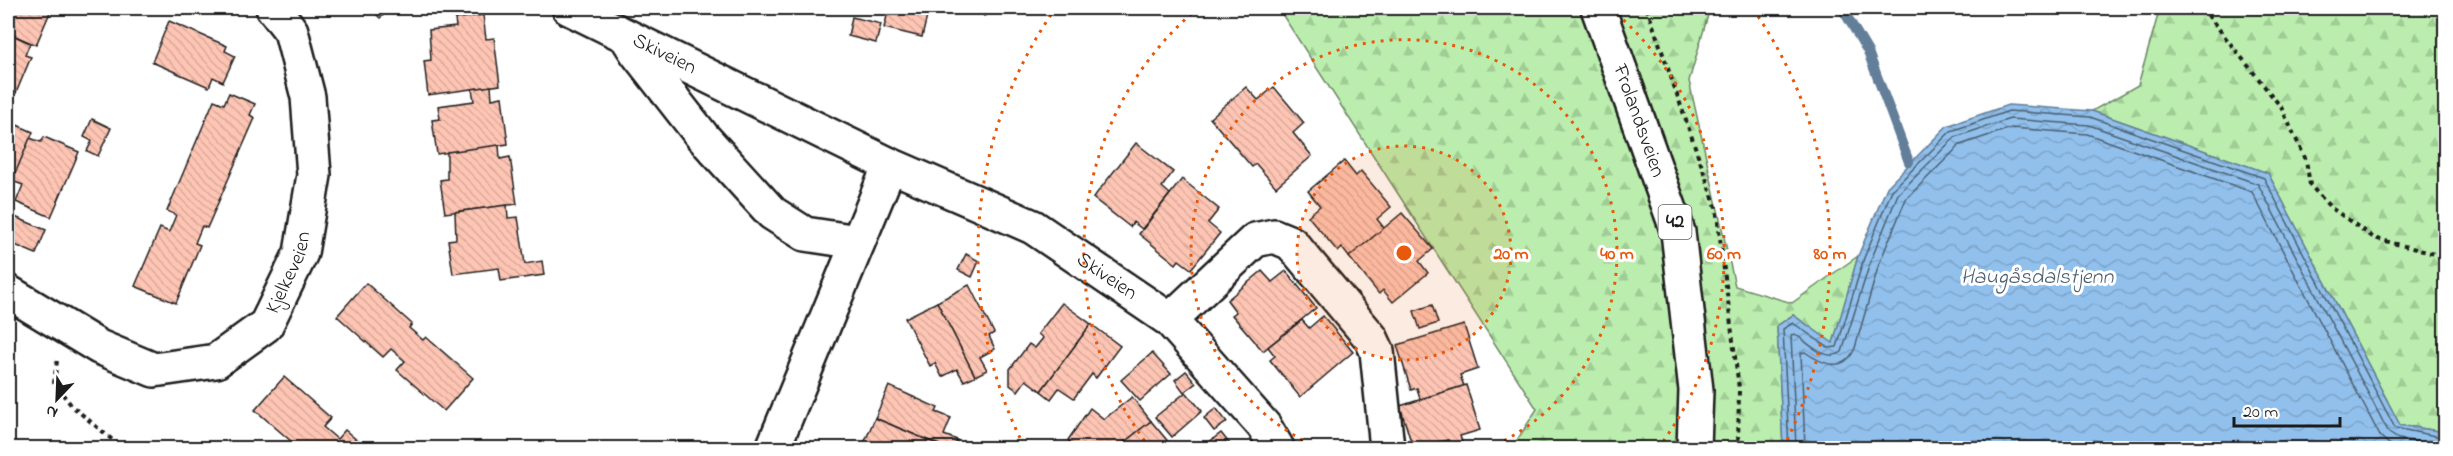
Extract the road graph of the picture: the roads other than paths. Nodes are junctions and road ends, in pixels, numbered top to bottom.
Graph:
1 (273, 8) edge
2 (569, 8) edge
3 (1598, 8) edge
4 (627, 37) junction
5 (890, 165) junction
6 (858, 242) junction
7 (8, 292) edge
8 (1170, 320) junction
9 (773, 448) edge
10 (1277, 448) edge
11 (1387, 448) edge
12 (1694, 448) edge

1 - 7 street, Kjelkeveien
2 - 4 street, Skiveien
3 - 12 street, Frolandsveien / 42
4 - 5 street, Skiveien
4 - 6 street
5 - 6 street
5 - 8 street, Skiveien
6 - 9 street
8 - 10 street, Skiveien
8 - 11 street

